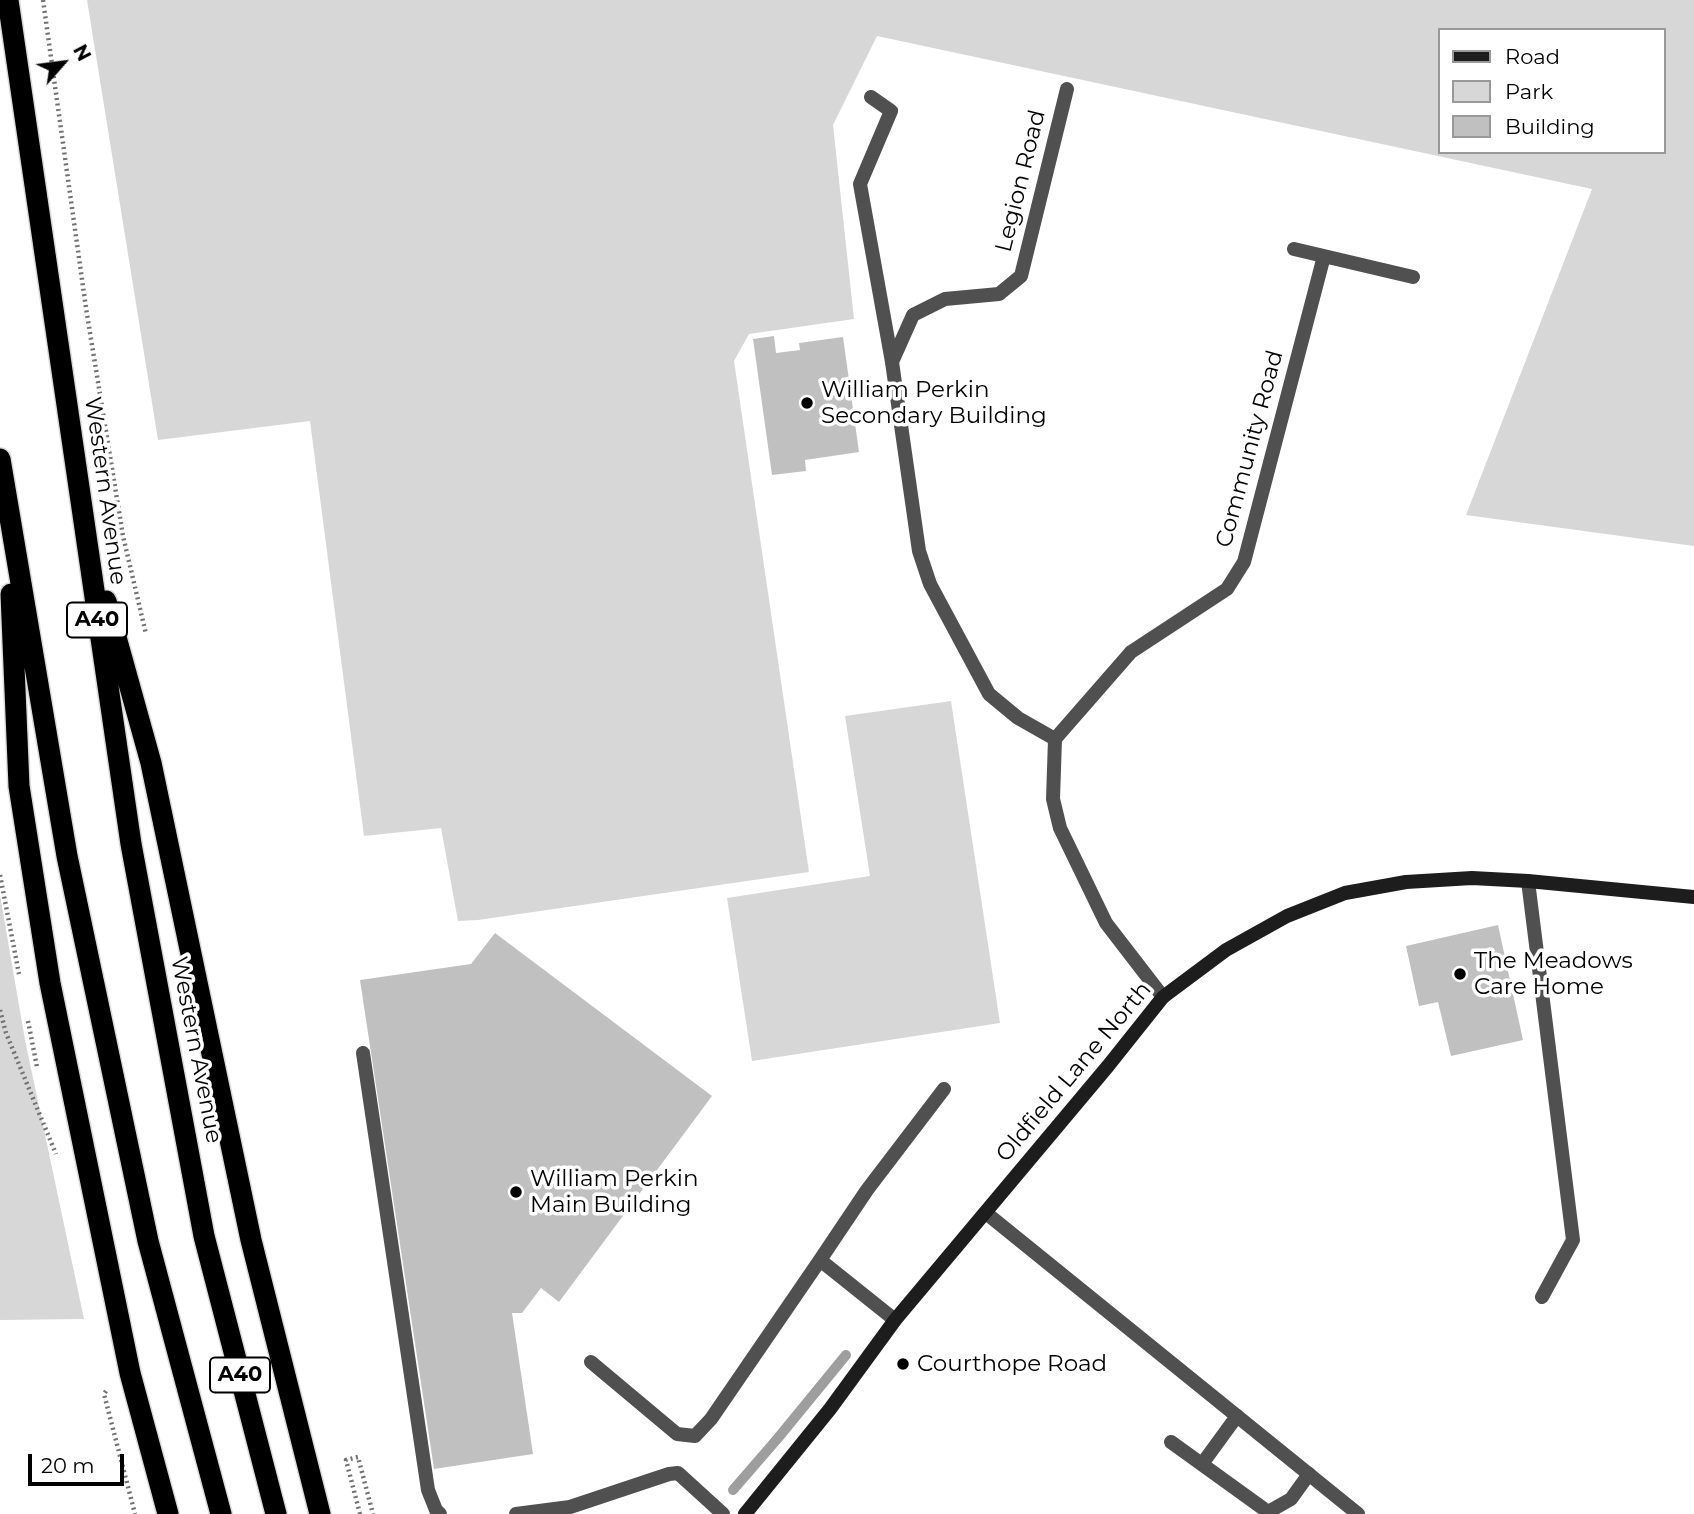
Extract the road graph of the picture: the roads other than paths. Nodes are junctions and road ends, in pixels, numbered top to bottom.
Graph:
1 (8, 0) edge
2 (1067, 89) dead end
3 (871, 97) dead end
4 (1294, 249) dead end
5 (1324, 256) junction
6 (1413, 277) dead end
7 (892, 362) junction
8 (0, 459) edge
9 (6, 505) junction
10 (81, 512) junction
11 (1055, 739) junction
12 (1528, 881) junction
13 (1694, 897) edge
14 (1163, 997) junction
15 (363, 1053) dead end
16 (944, 1090) dead end
17 (986, 1213) junction
18 (820, 1260) junction
19 (1542, 1297) dead end
20 (895, 1320) junction
21 (590, 1362) dead end
22 (1237, 1416) junction
23 (1171, 1442) dead end
24 (1202, 1464) junction
25 (1308, 1474) junction
26 (168, 1514) edge
27 (221, 1514) edge
28 (276, 1514) edge
29 (320, 1514) edge
30 (440, 1514) edge
31 (516, 1514) edge
32 (723, 1514) edge
33 (745, 1514) edge
34 (1357, 1514) edge

1 - 10 highway, Western Avenue / A40
2 - 7 street, Legion Road
3 - 7 street
4 - 5 street
5 - 6 street
5 - 11 street, Community Road
7 - 11 street
8 - 9 highway, A40
9 - 26 highway, A40
9 - 27 highway, A40
10 - 28 highway, Western Avenue / A40
10 - 29 highway, A40
11 - 14 street
12 - 13 street, Oldfield Lane North
12 - 14 street, Oldfield Lane North
12 - 19 street
14 - 17 street, Oldfield Lane North
15 - 30 street
16 - 18 street
17 - 20 street, Oldfield Lane North
17 - 22 street
18 - 20 street
18 - 21 street
20 - 33 street, Oldfield Lane North
22 - 24 street
22 - 25 street
23 - 24 street
24 - 25 street
25 - 34 street
31 - 32 street

